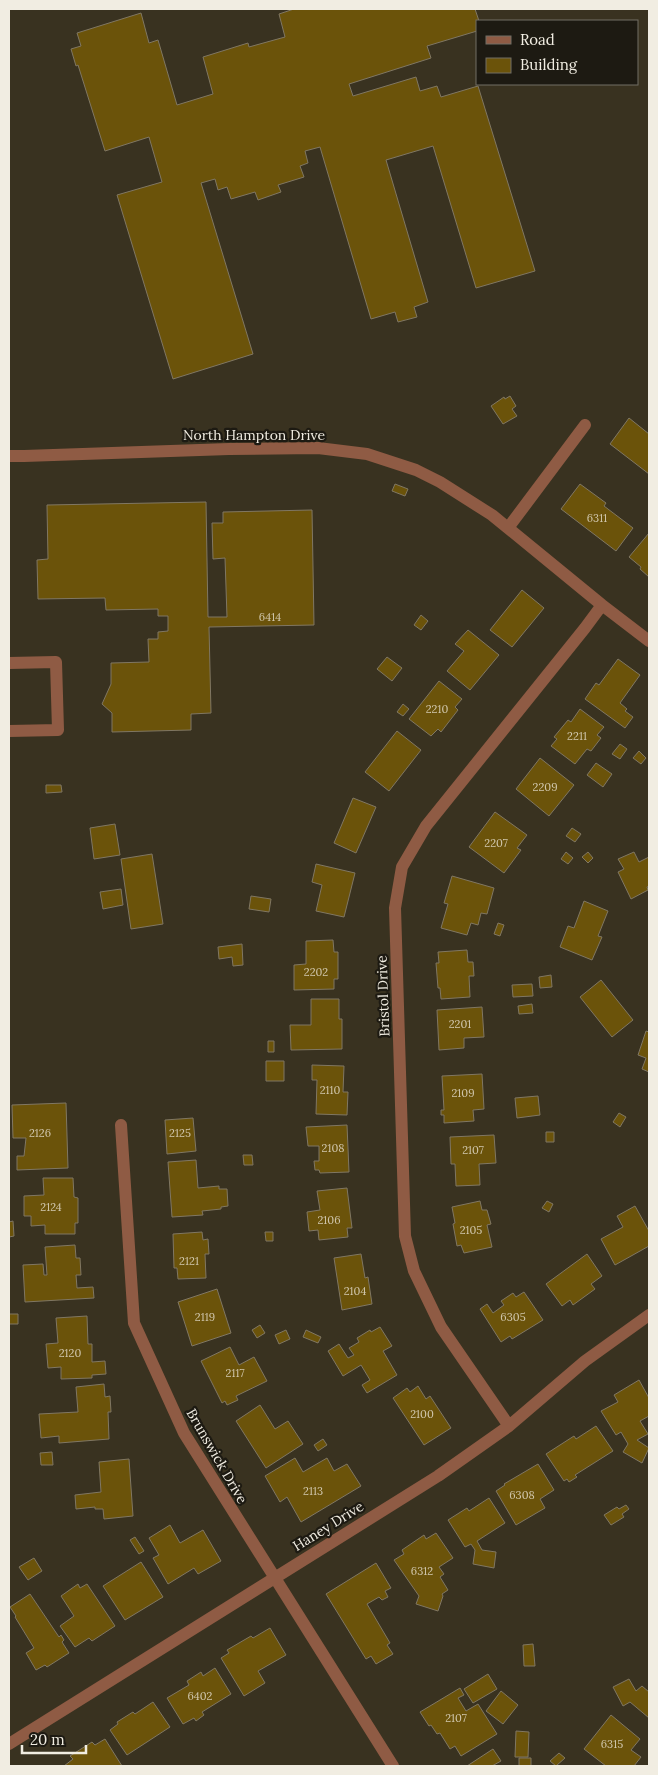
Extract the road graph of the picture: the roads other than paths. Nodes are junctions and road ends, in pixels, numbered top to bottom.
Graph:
1 (585, 425) dead end
2 (9, 456) edge
3 (508, 528) junction
4 (602, 604) junction
5 (649, 641) edge
6 (9, 663) edge
7 (9, 732) edge
8 (121, 1125) dead end
9 (649, 1314) edge
10 (509, 1426) junction
11 (274, 1578) junction
12 (9, 1744) edge
13 (393, 1766) edge

1 - 3 street
2 - 3 street, North Hampton Drive
3 - 4 street, North Hampton Drive
4 - 5 street, North Hampton Drive
4 - 10 street, Bristol Drive
6 - 7 street
8 - 11 street, Brunswick Drive
9 - 10 street, Haney Drive
10 - 11 street, Haney Drive
11 - 12 street, Haney Drive
11 - 13 street, Brunswick Drive

